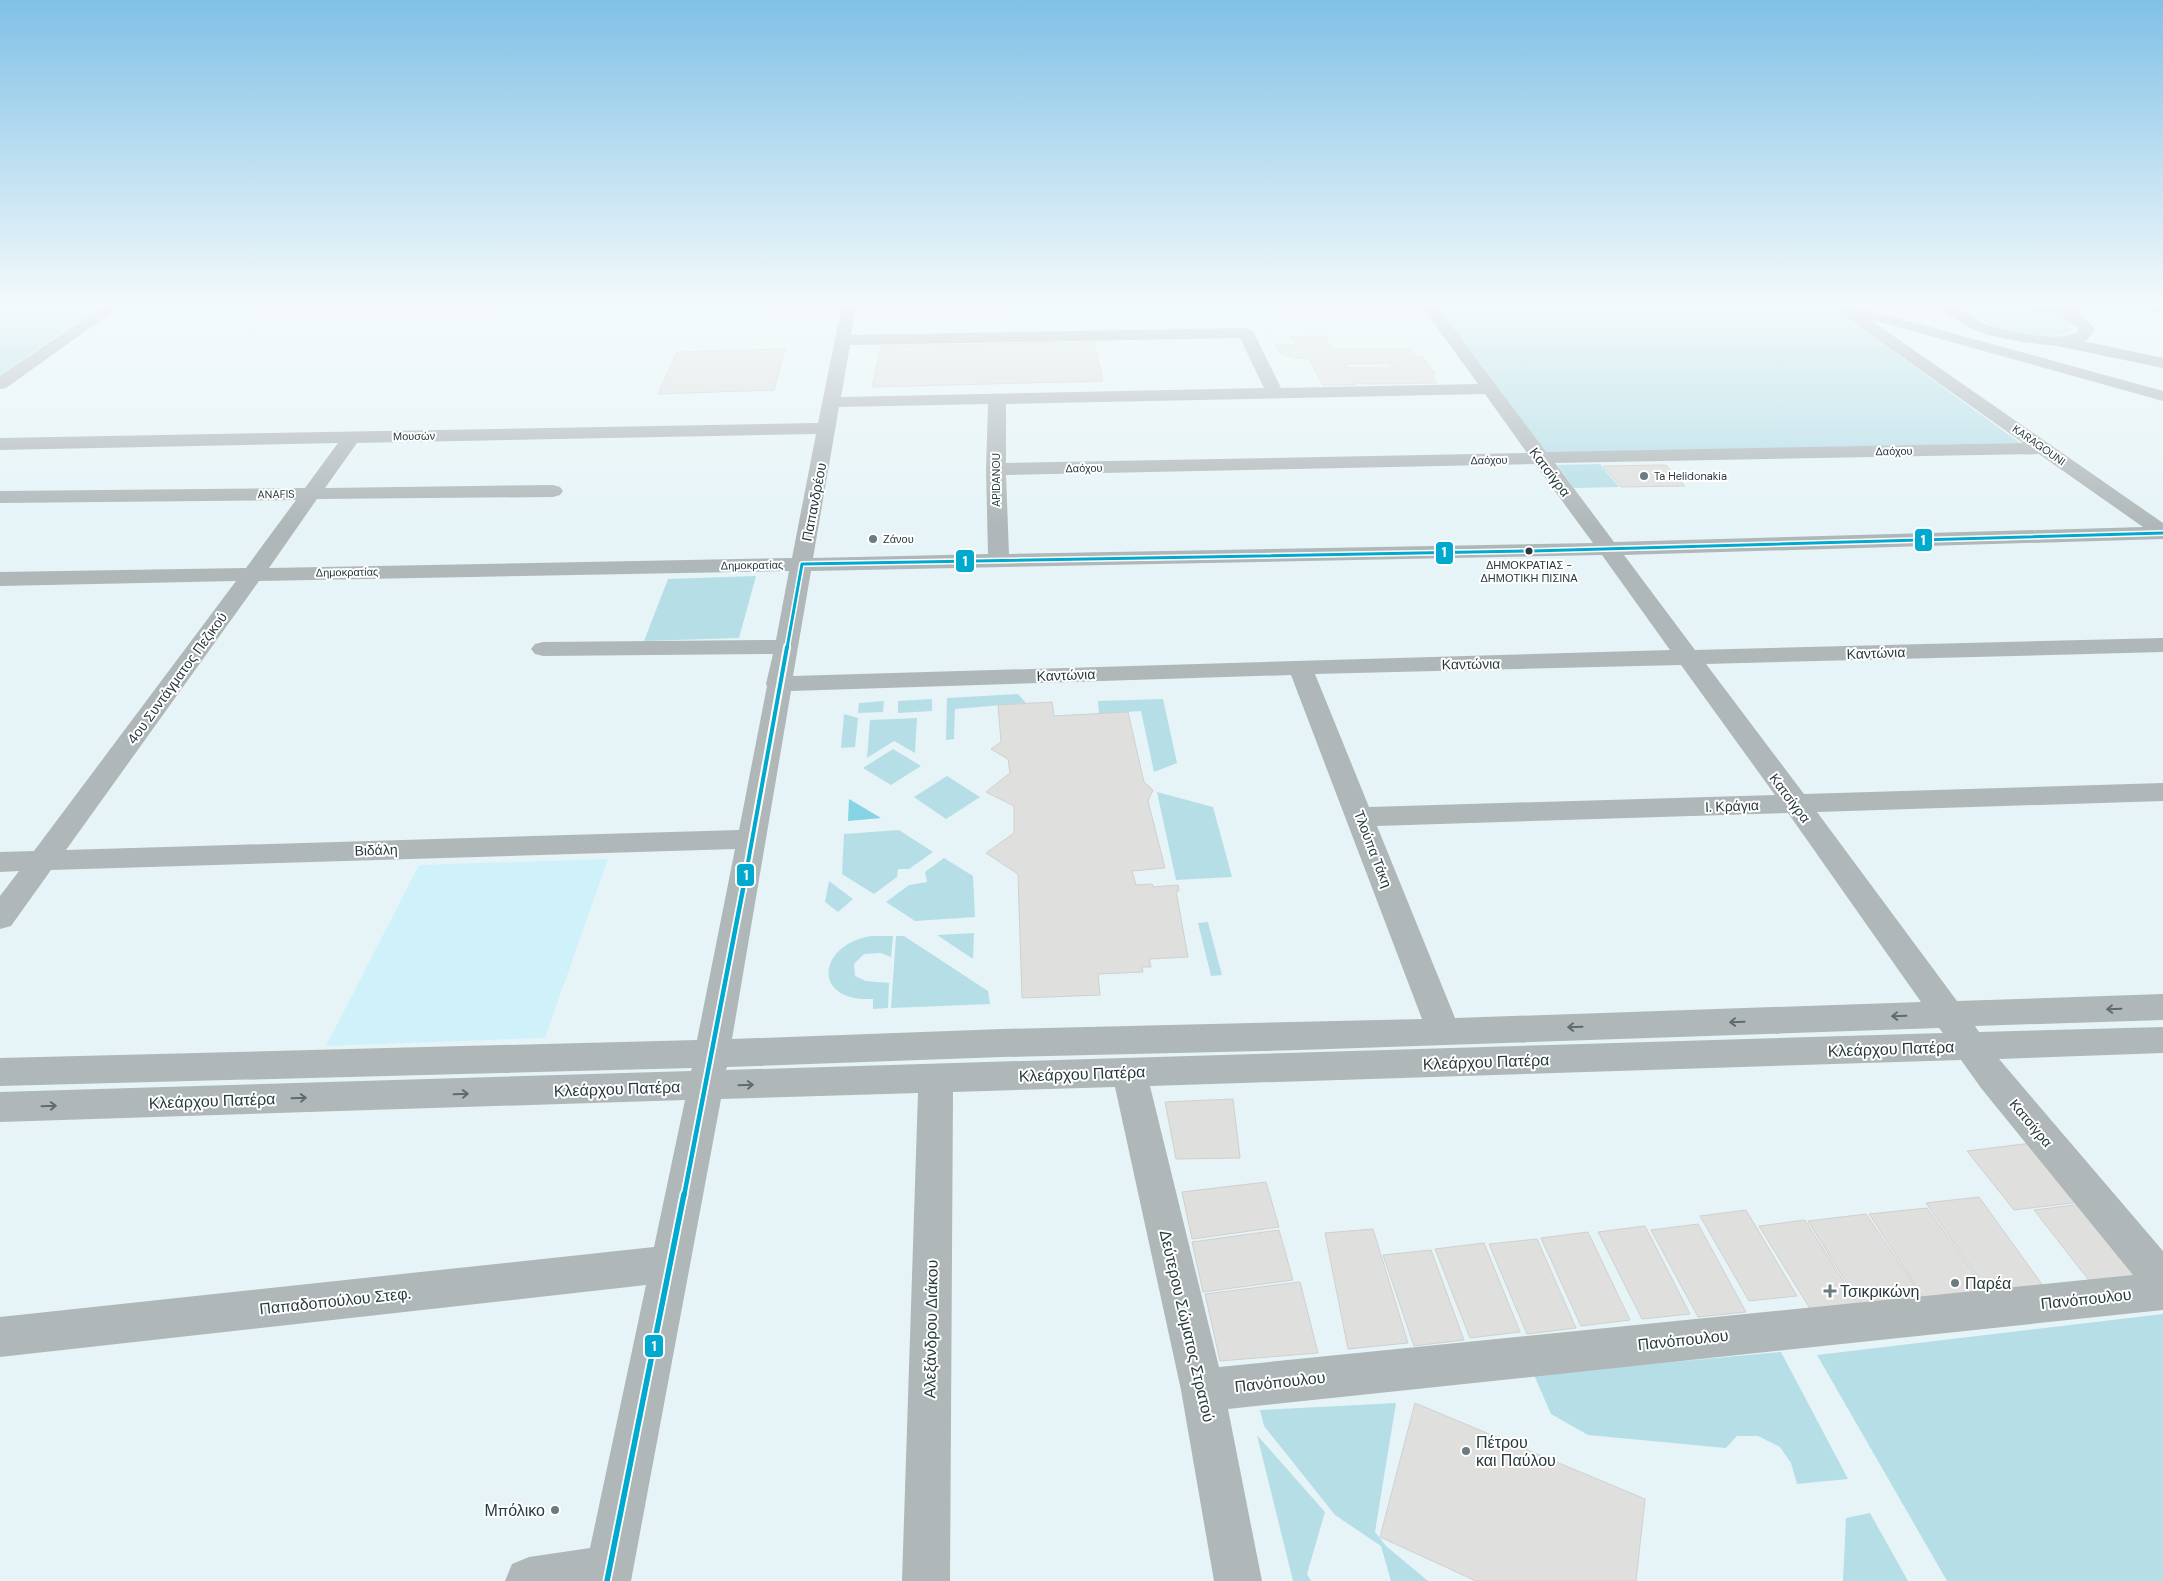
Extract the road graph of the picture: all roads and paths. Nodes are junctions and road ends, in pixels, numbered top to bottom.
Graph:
1 (837, 379) edge
2 (1268, 379) edge
3 (1481, 379) edge
4 (1942, 379) edge
5 (2104, 379) edge
6 (2116, 382) junction
7 (1488, 389) junction
8 (1275, 393) junction
9 (2163, 396) edge
10 (997, 399) junction
11 (833, 402) junction
12 (2163, 411) edge
13 (828, 428) junction
14 (352, 438) junction
15 (3, 446) edge
16 (2042, 448) junction
17 (1540, 459) junction
18 (996, 469) junction
19 (553, 491) dead end
20 (310, 494) junction
21 (0, 497) edge
22 (2163, 532) edge
23 (1607, 548) junction
24 (999, 561) junction
25 (802, 564) junction
26 (252, 574) junction
27 (3, 581) edge
28 (2163, 645) edge
29 (786, 646) junction
30 (543, 649) dead end
31 (1687, 658) junction
32 (1300, 668) junction
33 (778, 684) junction
34 (2163, 792) edge
35 (1794, 804) junction
36 (1360, 817) junction
37 (752, 839) junction
38 (44, 860) junction
39 (0, 862) edge
40 (0, 918) edge
41 (2163, 1007) edge
42 (1947, 1015) junction
43 (1444, 1031) junction
44 (2163, 1040) edge
45 (1971, 1047) junction
46 (709, 1070) junction
47 (0, 1072) edge
48 (1129, 1072) junction
49 (936, 1078) junction
50 (0, 1107) edge
51 (670, 1264) junction
52 (2163, 1281) edge
53 (2163, 1291) edge
54 (0, 1338) edge
55 (1203, 1390) junction
56 (609, 1575) edge
57 (529, 1581) edge
58 (926, 1581) edge
59 (1238, 1581) edge

1 - 11 street, Παπανδρέου
2 - 8 street
3 - 7 street, Κατσίγρα
4 - 16 street, KARAGOUNI
5 - 6 street
6 - 9 street
6 - 12 street
7 - 8 street
7 - 17 street, Κατσίγρα
8 - 10 street
10 - 11 street
10 - 18 street, APIDANOU
11 - 13 street, Παπανδρέου
13 - 14 street, Μουσών
13 - 25 street, Παπανδρέου
14 - 15 street, Μουσών
14 - 20 street, 4ου Συντάγματος Πεζικού
16 - 17 street, Δαόχου
16 - 22 street, KARAGOUNI
17 - 18 street, Δαόχου
17 - 23 street, Κατσίγρα
18 - 24 street, APIDANOU
19 - 20 street, ANAFIS
20 - 21 street, ANAFIS
20 - 26 street, 4ου Συντάγματος Πεζικού
22 - 23 street, Δημοκρατίας
23 - 24 street, Δημοκρατίας
23 - 31 street, Κατσίγρα
24 - 25 street, Δημοκρατίας
25 - 26 street, Δημοκρατίας
25 - 29 street, Παπανδρέου
26 - 27 street, Δημοκρατίας
26 - 38 street, 4ου Συντάγματος Πεζικού
28 - 31 street, Καντώνια
29 - 30 street
29 - 33 street, Παπανδρέου
31 - 32 street, Καντώνια
31 - 35 street, Κατσίγρα
32 - 33 street, Καντώνια
32 - 36 street, Τλούπα Τάκη
33 - 37 street, Παπανδρέου
34 - 35 street, Ι. Κράγια
35 - 36 street, Ι. Κράγια
35 - 42 street, Κατσίγρα
36 - 43 street, Τλούπα Τάκη
37 - 38 street, Βιδάλη
37 - 46 street, Παπανδρέου
38 - 39 street, Βιδάλη
38 - 40 street, 4ου Συντάγματος Πεζικού
41 -> 42 street, Κλεάρχου Πατέρα
42 -> 43 street, Κλεάρχου Πατέρα
42 - 45 street, Κατσίγρα
43 - 46 street, Κλεάρχου Πατέρα
44 - 45 street, Κλεάρχου Πατέρα
45 - 48 street, Κλεάρχου Πατέρα
45 - 52 street, Κατσίγρα
46 - 47 street, Κλεάρχου Πατέρα
46 -> 49 street, Κλεάρχου Πατέρα
50 -> 46 street, Κλεάρχου Πατέρα
46 - 51 street, Παπανδρέου
48 - 49 street, Κλεάρχου Πατέρα
48 - 55 street, Δεύτερου Σώματος Στρατού
49 - 58 street, Αλεξάνδρου Διάκου
51 - 54 street, Παπαδοπούλου Στεφ.
51 - 56 street, Παπανδρέου
53 - 55 street, Πανόπουλου
55 - 59 street, Δεύτερου Σώματος Στρατού
56 - 57 street

